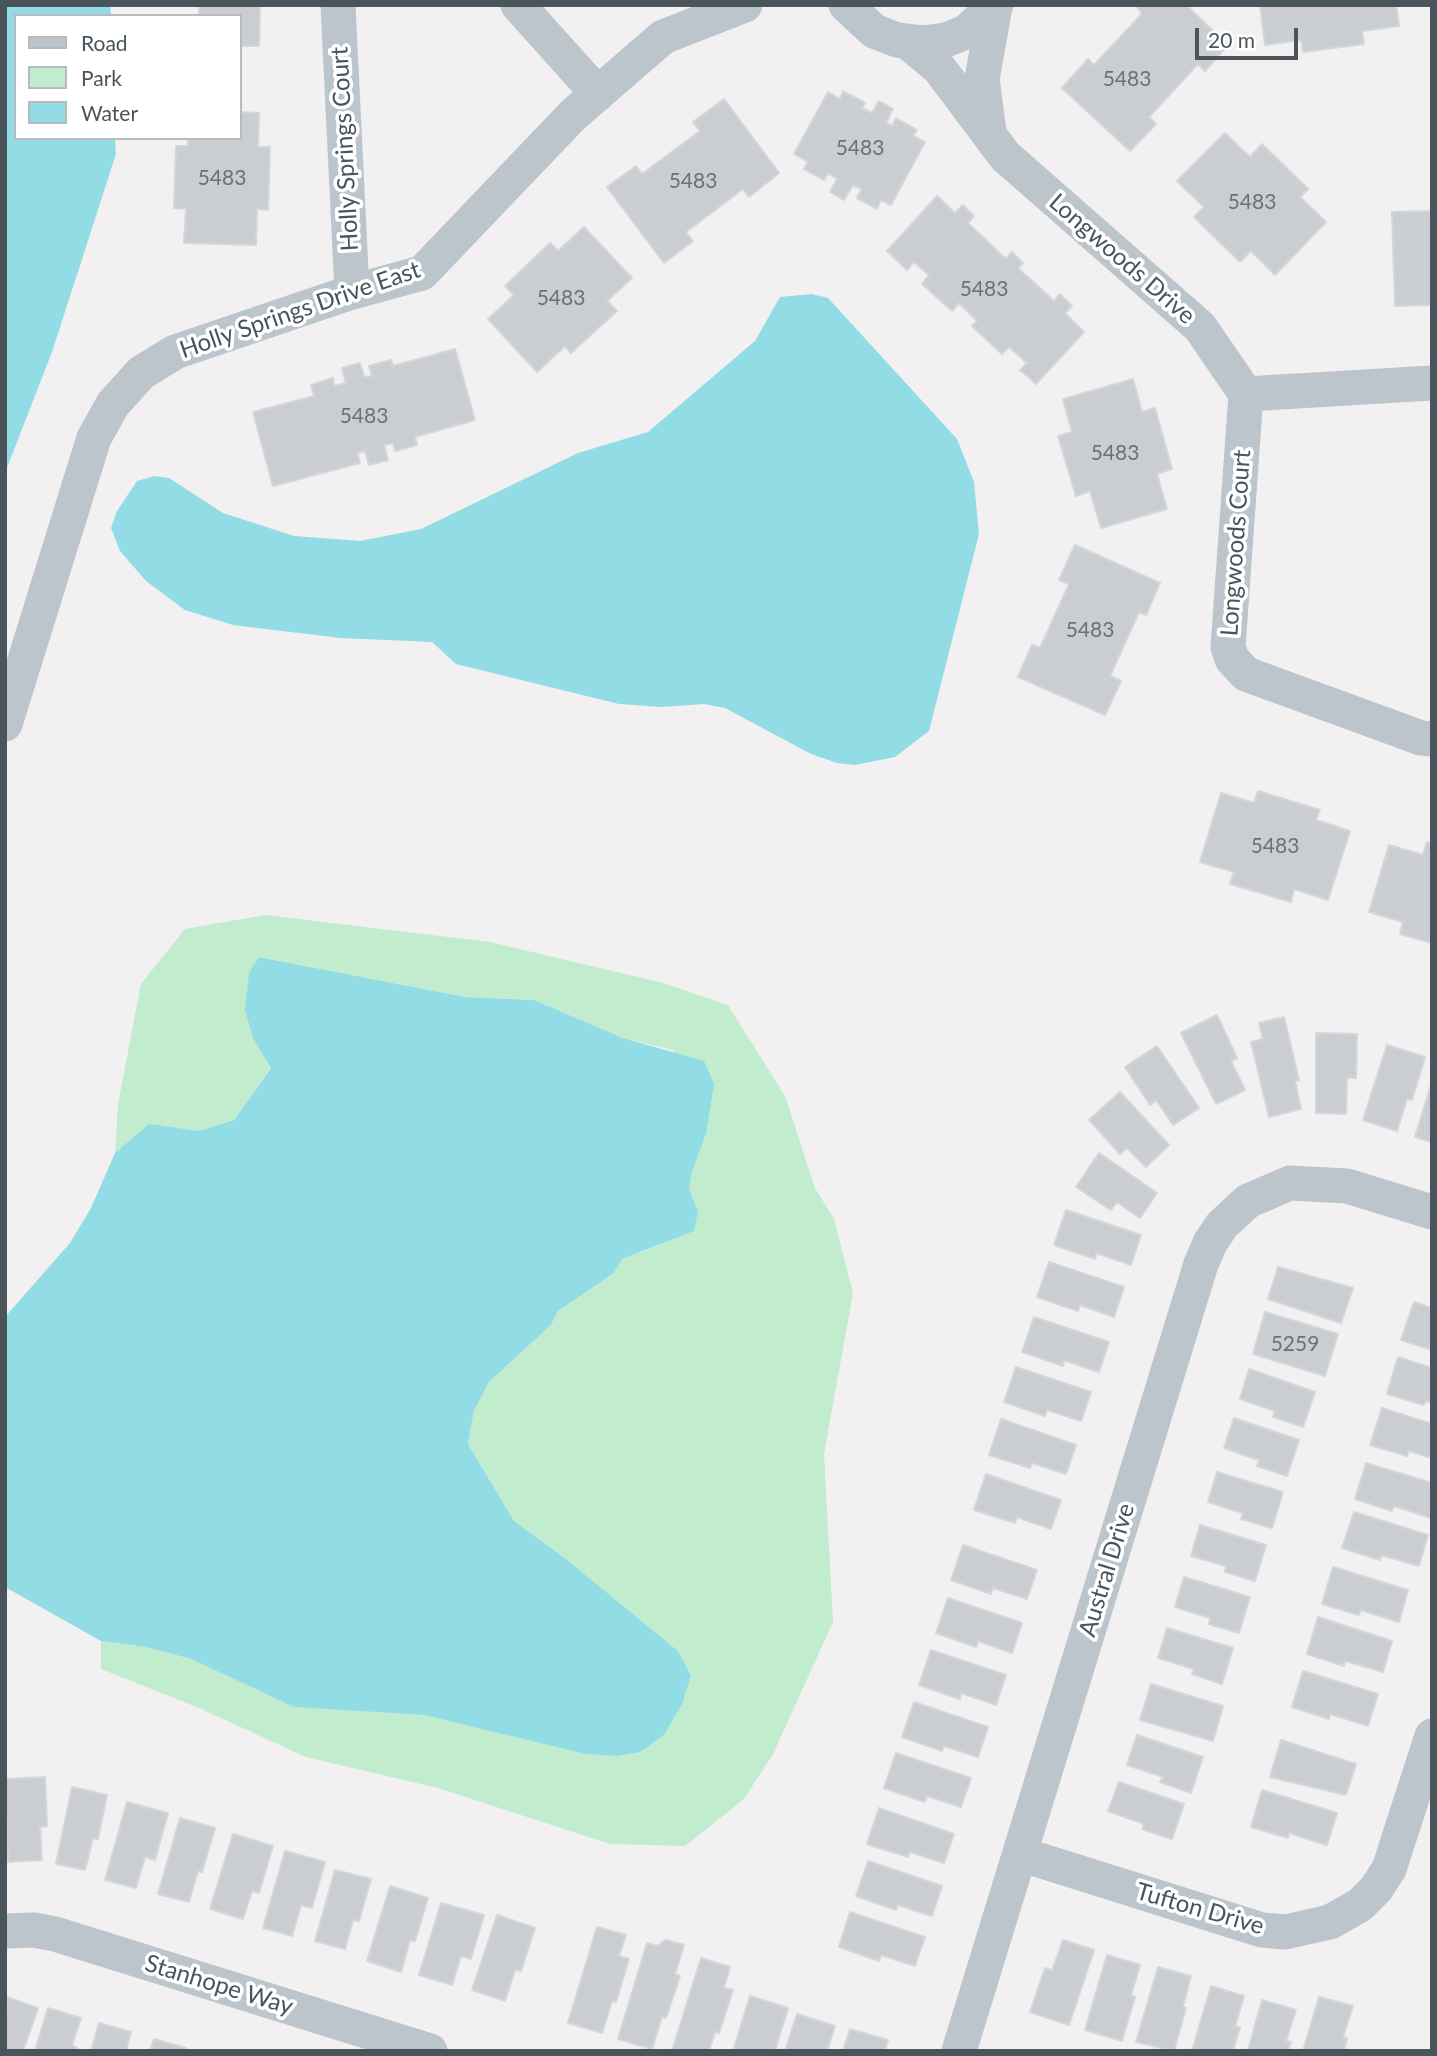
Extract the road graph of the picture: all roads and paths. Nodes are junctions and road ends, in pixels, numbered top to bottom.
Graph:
1 (338, 5) edge
2 (518, 5) edge
3 (745, 5) edge
4 (846, 5) edge
5 (995, 6) edge
6 (909, 43) junction
7 (598, 94) junction
8 (989, 132) junction
9 (352, 292) junction
10 (1432, 383) edge
11 (1246, 394) junction
12 (5, 724) edge
13 (1432, 739) edge
14 (1432, 1212) edge
15 (1432, 1736) edge
16 (1020, 1854) junction
17 (5, 1931) edge
18 (430, 2051) edge
19 (959, 2051) edge

1 - 9 street, Holly Springs Court
2 - 7 street
3 - 7 street, Holly Springs Drive East
4 - 6 street
5 - 6 street
5 - 8 street, Longwoods Drive
6 - 8 street, Longwoods Drive
7 - 9 street, Holly Springs Drive East
8 - 11 street, Longwoods Drive
9 - 12 street, Holly Springs Drive East
10 - 11 street
11 - 13 street, Longwoods Court
14 - 16 street, Austral Drive
15 - 16 street, Tufton Drive
16 - 19 street, Austral Drive
17 - 18 street, Stanhope Way

